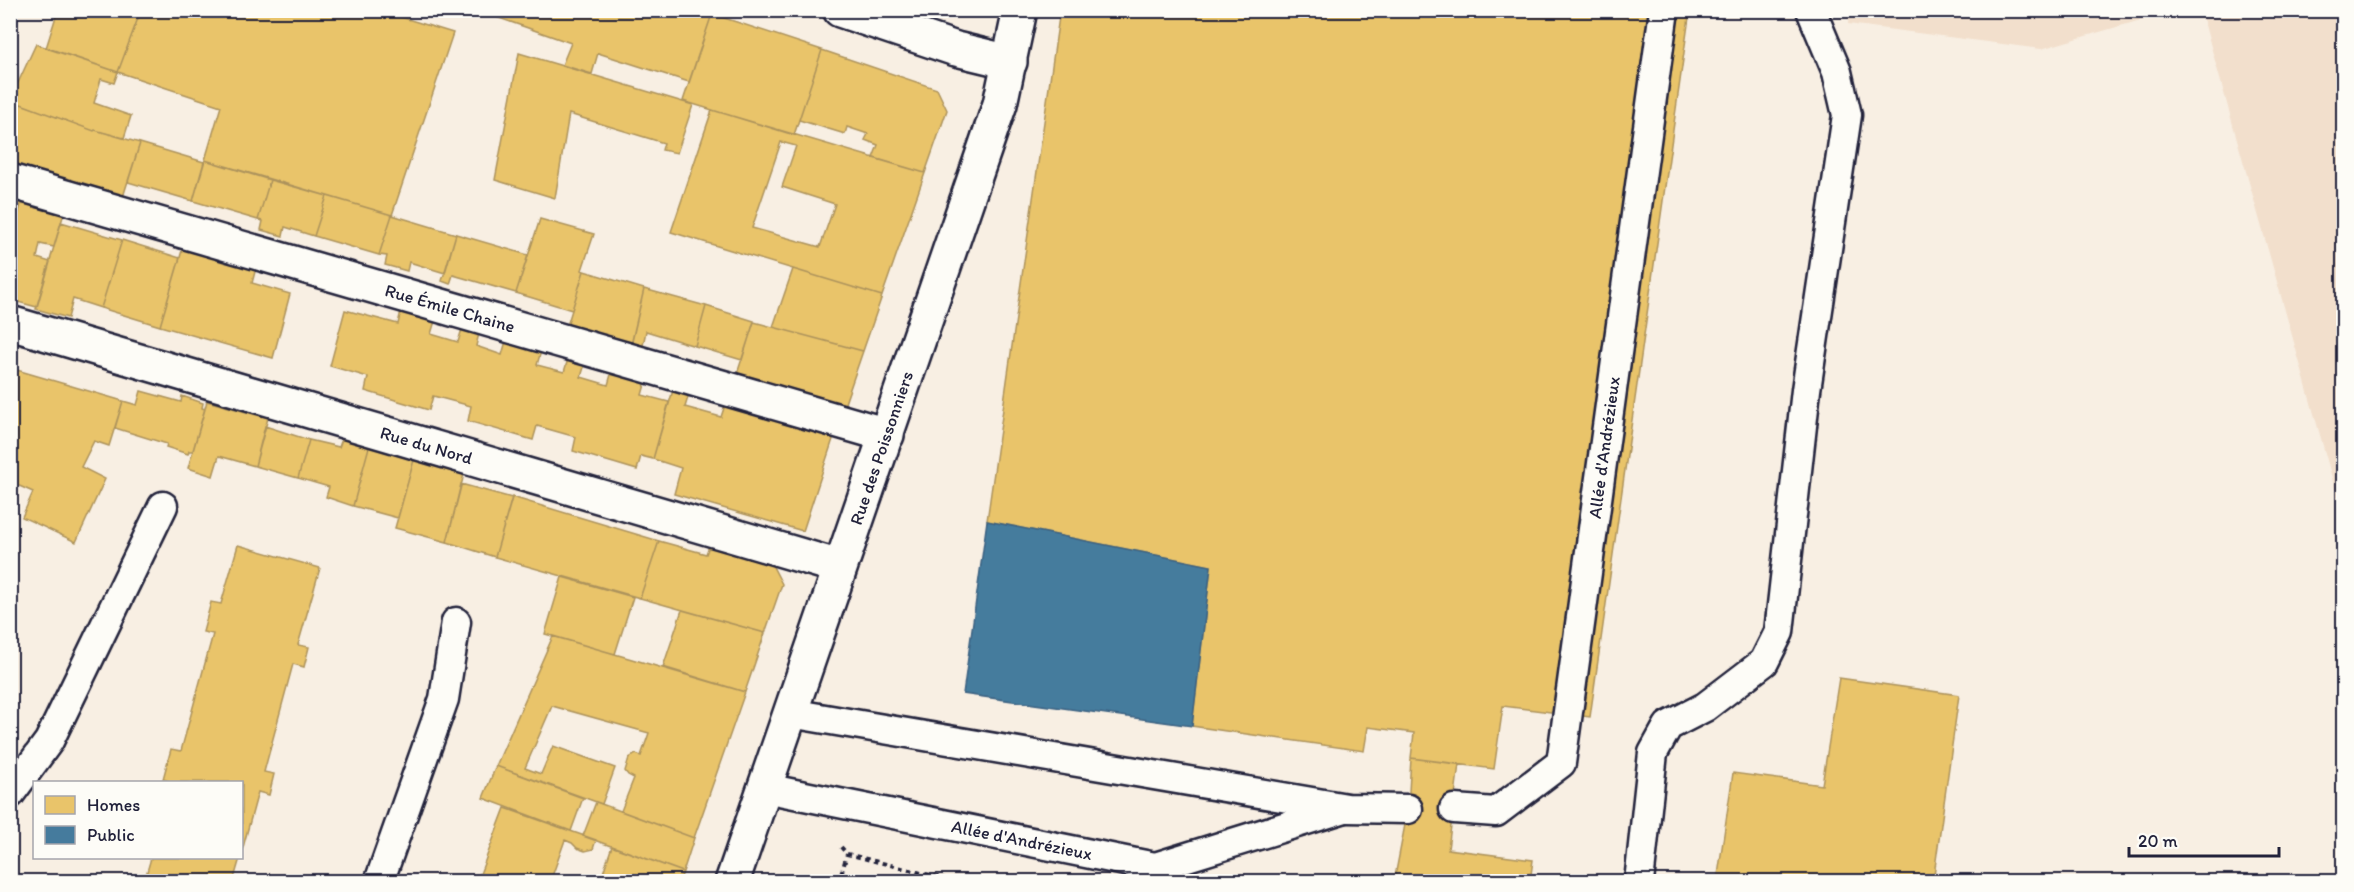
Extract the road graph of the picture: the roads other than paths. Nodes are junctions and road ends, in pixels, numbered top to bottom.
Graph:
1 (840, 10) edge
2 (1020, 10) edge
3 (1664, 10) edge
4 (1811, 10) edge
5 (1010, 62) junction
6 (10, 181) edge
7 (10, 323) edge
8 (887, 435) junction
9 (163, 506) dead end
10 (840, 567) junction
11 (456, 622) dead end
12 (790, 713) junction
13 (765, 788) junction
14 (10, 794) edge
15 (1347, 808) junction
16 (1408, 809) dead end
17 (1454, 809) dead end
18 (379, 882) edge
19 (732, 882) edge
20 (1639, 882) edge

1 - 5 street
2 - 5 street, Rue des Poissonniers
3 - 17 lane, Allée d'Andrézieux
4 - 20 lane
5 - 8 street, Rue des Poissonniers
6 - 8 street, Rue Émile Chaine
7 - 10 street, Rue du Nord
8 - 10 street, Rue des Poissonniers
9 - 14 lane
10 - 12 street, Rue des Poissonniers
11 - 18 lane
12 - 13 street, Rue des Poissonniers
12 - 15 lane, Allée d'Andrézieux
13 - 15 lane, Allée d'Andrézieux
13 - 19 street, Rue des Poissonniers
15 - 16 lane, Allée d'Andrézieux

